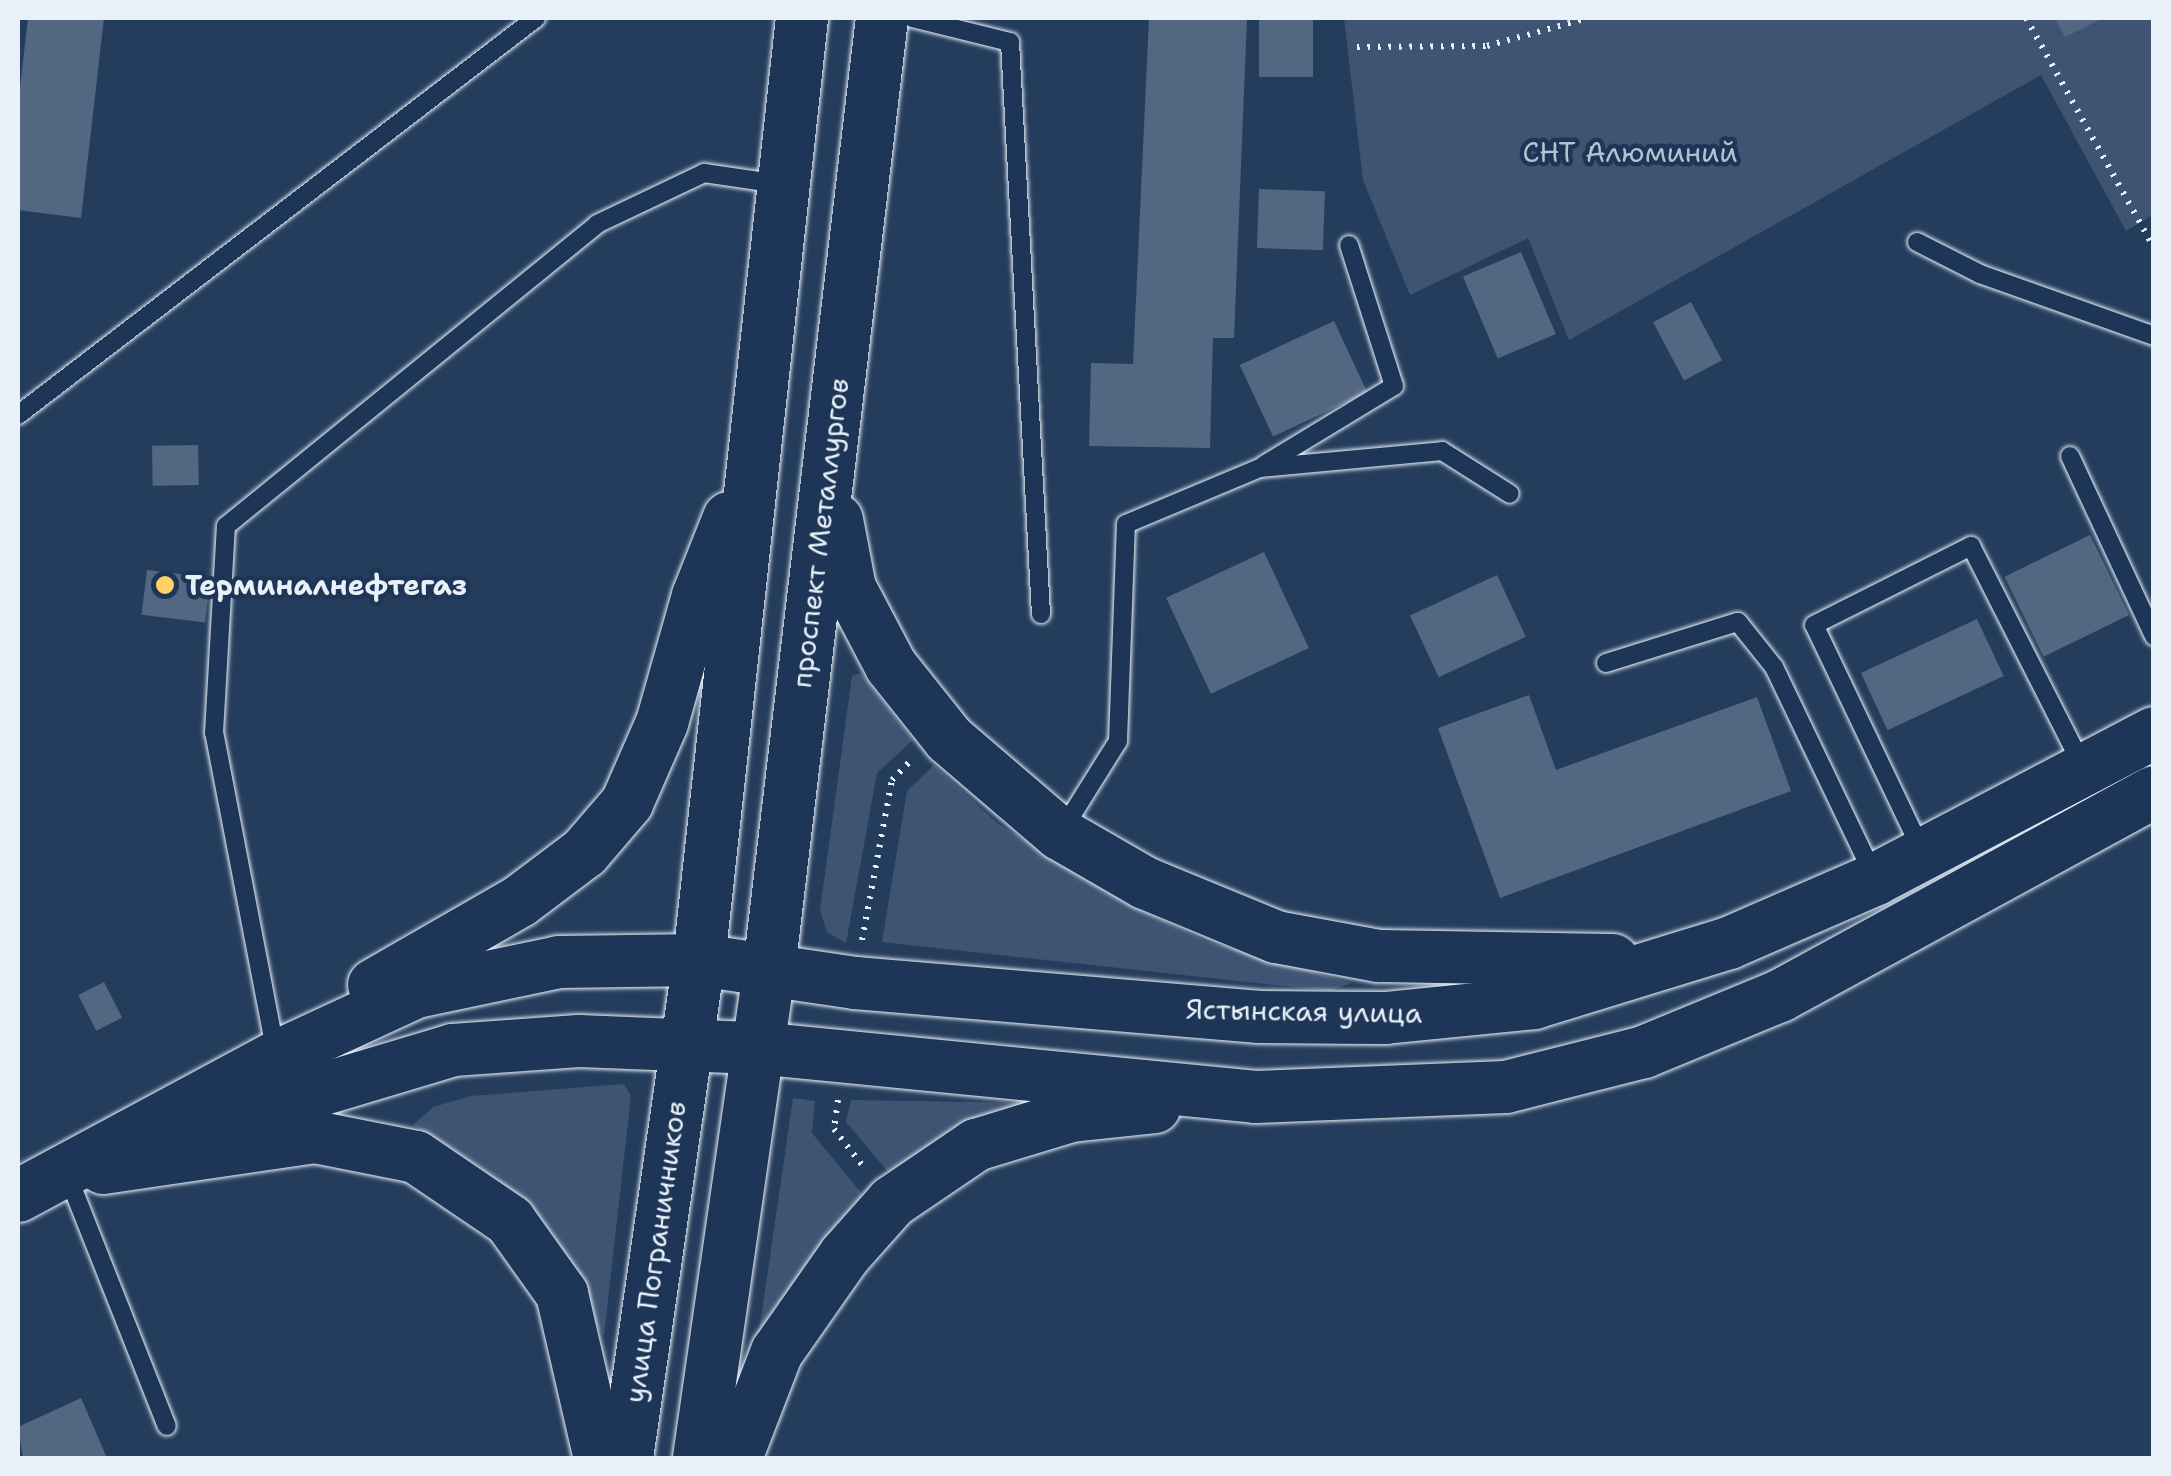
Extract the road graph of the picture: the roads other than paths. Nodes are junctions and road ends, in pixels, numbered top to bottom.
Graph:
1 (536, 18) edge
2 (802, 18) edge
3 (882, 18) edge
4 (912, 18) edge
5 (784, 185) junction
6 (1917, 242) dead end
7 (1348, 245) dead end
8 (2154, 336) edge
9 (18, 414) edge
10 (2070, 456) dead end
11 (754, 459) junction
12 (827, 466) junction
13 (1260, 468) junction
14 (1510, 494) dead end
15 (1041, 614) dead end
16 (2154, 636) edge
17 (1606, 663) dead end
18 (2154, 732) edge
19 (2084, 770) junction
20 (2154, 792) edge
21 (1060, 834) junction
22 (1924, 854) junction
23 (1876, 879) junction
24 (1729, 943) junction
25 (699, 960) junction
26 (769, 970) junction
27 (273, 1038) junction
28 (684, 1046) junction
29 (757, 1048) junction
30 (1256, 1097) junction
31 (67, 1174) junction
32 (18, 1196) edge
33 (168, 1426) dead end
34 (600, 1458) edge
35 (628, 1458) edge
36 (699, 1458) edge
37 (736, 1458) edge

1 - 9 lane
2 - 5 main road
3 - 12 main road, проспект Металлургов
4 - 15 lane
5 - 11 main road
5 - 27 lane
6 - 8 lane
7 - 13 lane
10 - 16 lane
11 - 25 main road
11 - 27 main road
12 - 21 main road
12 - 26 main road, проспект Металлургов
13 - 14 lane
13 - 21 lane
17 - 23 lane
18 - 19 main road, Ястынская улица
19 - 22 main road, Ястынская улица
19 - 22 lane
20 - 30 main road
21 - 24 main road
22 - 23 main road, Ястынская улица
23 - 24 main road, Ястынская улица
24 - 26 main road, Ястынская улица
25 - 26 main road, Ястынская улица
25 - 28 main road
25 - 31 main road, Ястынская улица
26 - 29 main road, проспект Металлургов
27 - 31 main road
28 - 29 main road
28 - 31 main road
28 - 35 main road, улица Пограничников
29 - 30 main road
29 - 36 main road
30 - 37 main road
31 - 32 main road
31 - 33 lane
31 - 34 main road

